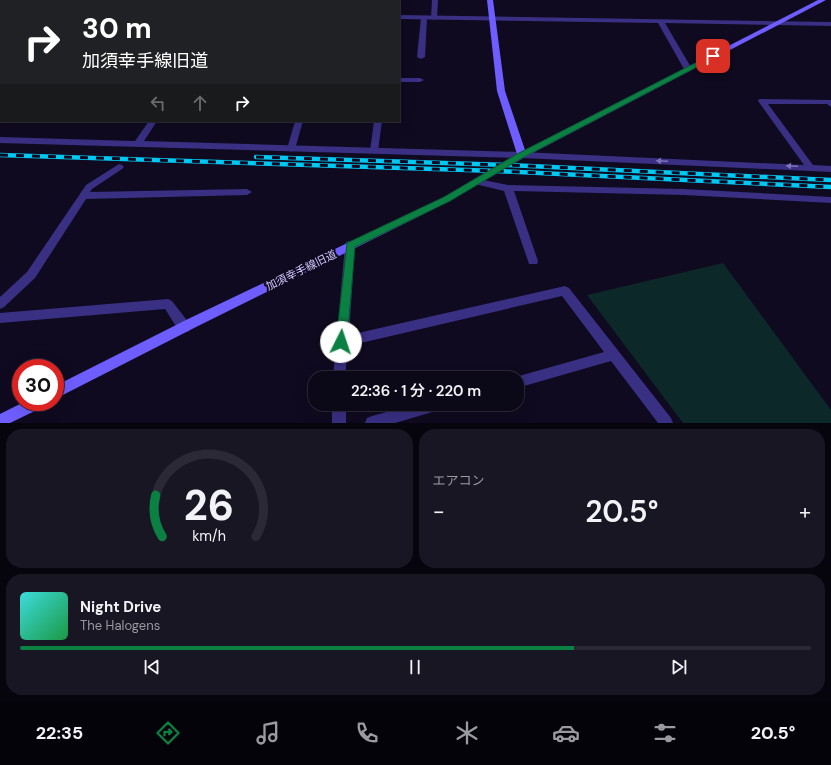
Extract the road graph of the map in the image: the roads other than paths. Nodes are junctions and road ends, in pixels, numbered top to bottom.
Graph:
1 (435, 0) edge
2 (490, 0) edge
3 (822, 0) edge
4 (400, 17) edge
5 (424, 18) junction
6 (434, 18) junction
7 (493, 19) junction
8 (660, 22) junction
9 (777, 24) junction
10 (831, 24) edge
11 (421, 56) dead end
12 (688, 69) junction
13 (400, 80) edge
14 (420, 80) dead end
15 (831, 104) edge
16 (152, 122) edge
17 (300, 122) edge
18 (378, 122) edge
19 (0, 140) edge
20 (138, 144) junction
21 (291, 148) junction
22 (374, 151) junction
23 (522, 155) junction
24 (810, 167) junction
25 (119, 168) dead end
26 (831, 168) edge
27 (478, 182) junction
28 (508, 188) junction
29 (247, 192) dead end
30 (85, 196) junction
31 (831, 200) edge
32 (350, 245) junction
33 (533, 261) dead end
34 (0, 304) edge
35 (0, 318) edge
36 (185, 327) junction
37 (341, 342) junction
38 (612, 355) junction
39 (339, 371) edge
40 (524, 380) edge
41 (64, 388) edge
42 (20, 411) edge
43 (339, 411) edge
44 (414, 411) edge
45 (0, 421) edge
46 (339, 423) edge
47 (372, 423) edge
48 (666, 423) edge

1 - 6 street
2 - 7 street
3 - 9 street, 加須幸手線旧道
4 - 5 street
5 - 6 street
5 - 11 street
6 - 7 street
7 - 8 street
7 - 23 street
8 - 9 street
8 - 12 street
9 - 10 street
9 - 12 street, 加須幸手線旧道
12 - 23 street, 加須幸手線旧道
13 - 14 street
15 - 24 street
16 - 20 street
17 - 21 street
18 - 22 street
19 - 20 street
20 - 21 street
21 - 22 street
22 - 23 street
24 -> 23 street
23 - 27 street, 加須幸手線旧道
24 - 26 street
25 - 30 street
27 - 28 street
27 - 32 street, 加須幸手線旧道
28 - 31 street
28 - 33 street
29 - 30 street
30 - 34 street
32 - 36 street, 加須幸手線旧道
32 - 37 street
35 - 36 street
36 - 41 street, 加須幸手線旧道
37 - 38 street
37 - 39 street
38 - 40 street
38 - 48 street
42 - 45 street
43 - 46 street
44 - 47 street

